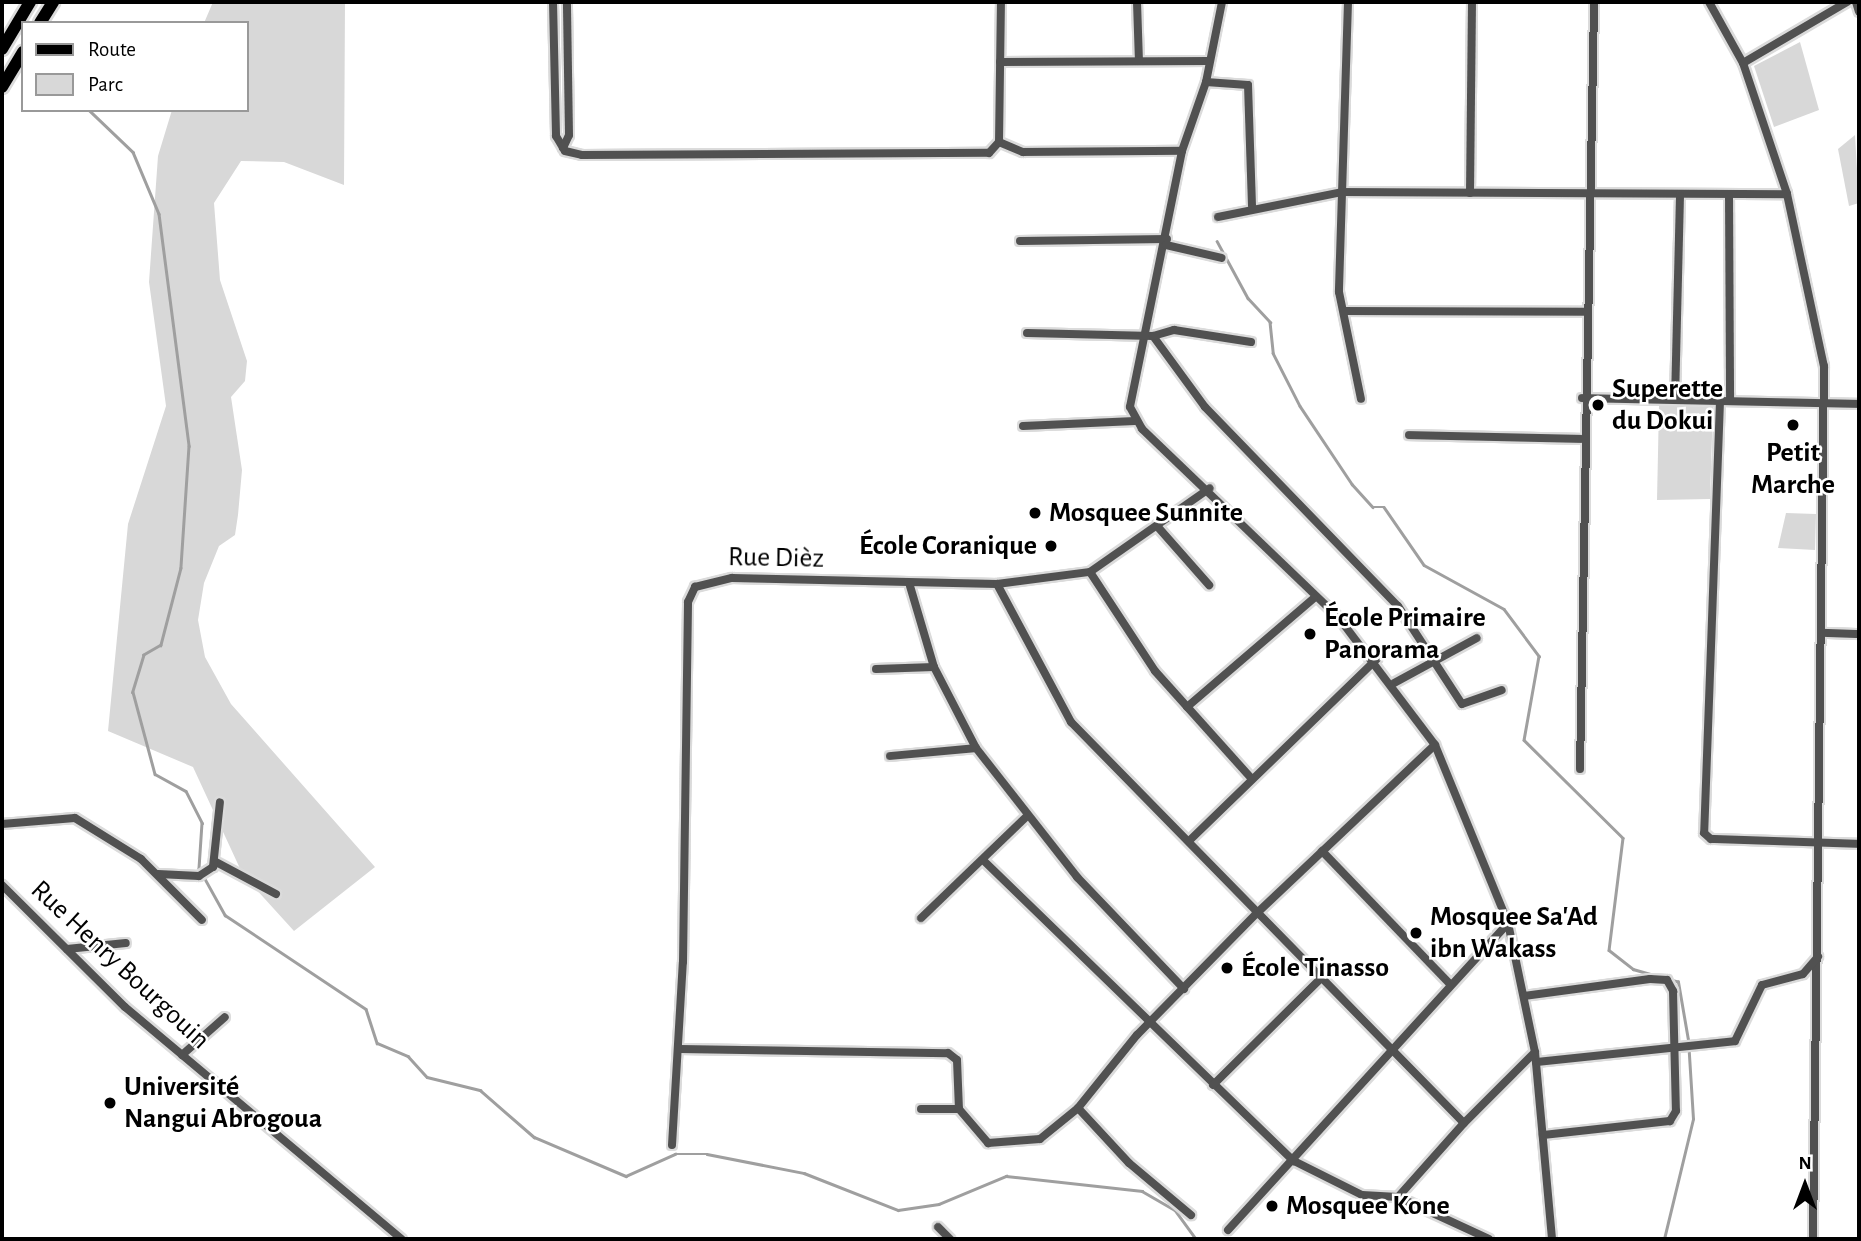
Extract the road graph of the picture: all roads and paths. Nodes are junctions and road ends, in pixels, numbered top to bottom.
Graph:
1 (30, 2) edge
2 (53, 2) edge
3 (553, 2) edge
4 (567, 2) edge
5 (1001, 2) edge
6 (1137, 2) edge
7 (1222, 2) edge
8 (1348, 2) edge
9 (1472, 2) edge
10 (1594, 2) edge
11 (1709, 2) edge
12 (1847, 2) edge
13 (1856, 2) edge
14 (1859, 12) edge
15 (41, 21) edge
16 (2, 49) edge
17 (21, 55) edge
18 (1139, 61) junction
19 (1209, 61) junction
20 (1000, 62) junction
21 (1743, 62) junction
22 (1206, 82) junction
23 (2, 87) edge
24 (999, 142) junction
25 (563, 148) junction
26 (1182, 151) junction
27 (1342, 192) junction
28 (1470, 193) junction
29 (1587, 194) junction
30 (1681, 194) junction
31 (1729, 194) junction
32 (1787, 194) junction
33 (1252, 206) junction
34 (1218, 217) dead end
35 (1020, 241) dead end
36 (1166, 242) junction
37 (1222, 258) dead end
38 (1344, 311) junction
39 (1586, 312) junction
40 (1027, 333) dead end
41 (1149, 334) junction
42 (1251, 342) dead end
43 (1582, 398) junction
44 (1362, 399) dead end
45 (1675, 400) junction
46 (1720, 401) junction
47 (1730, 401) junction
48 (1826, 403) junction
49 (1859, 404) edge
50 (1135, 421) junction
51 (1023, 426) dead end
52 (1409, 435) dead end
53 (1581, 439) junction
54 (1210, 488) junction
55 (1157, 526) junction
56 (1090, 572) junction
57 (996, 584) junction
58 (1209, 585) dead end
59 (910, 586) junction
60 (1314, 598) junction
61 (1825, 633) junction
62 (1859, 634) edge
63 (1477, 638) dead end
64 (1377, 659) junction
65 (1438, 659) junction
66 (934, 667) junction
67 (876, 668) dead end
68 (1394, 684) junction
69 (1502, 690) dead end
70 (1187, 706) junction
71 (1435, 745) junction
72 (976, 748) junction
73 (890, 756) dead end
74 (1580, 769) dead end
75 (1252, 779) junction
76 (220, 802) dead end
77 (1027, 816) junction
78 (2, 824) edge
79 (1189, 841) junction
80 (1820, 843) junction
81 (1859, 844) edge
82 (1322, 851) junction
83 (983, 860) junction
84 (214, 865) junction
85 (158, 874) junction
86 (2, 885) edge
87 (276, 894) dead end
88 (1256, 914) junction
89 (921, 918) dead end
90 (202, 920) dead end
91 (1508, 923) junction
92 (126, 943) dead end
93 (67, 949) junction
94 (1818, 956) junction
95 (1320, 979) junction
96 (1451, 984) junction
97 (1184, 989) junction
98 (1524, 996) junction
99 (225, 1017) dead end
100 (1150, 1023) junction
101 (1390, 1048) junction
102 (680, 1049) junction
103 (1674, 1049) junction
104 (1535, 1052) junction
105 (182, 1055) junction
106 (1536, 1062) junction
107 (1213, 1085) junction
108 (1078, 1108) junction
109 (921, 1109) dead end
110 (959, 1109) junction
111 (1464, 1123) junction
112 (1543, 1135) junction
113 (672, 1145) dead end
114 (1294, 1161) junction
115 (1398, 1198) junction
116 (1191, 1215) dead end
117 (938, 1227) dead end
118 (1228, 1230) dead end
119 (401, 1239) edge
120 (950, 1239) edge
121 (1489, 1239) edge
122 (1552, 1239) edge
123 (1813, 1239) edge

1 - 16 main road
2 - 15 main road
3 - 25 street
4 - 25 street
5 - 20 street
6 - 18 street
7 - 19 street
8 - 27 street
9 - 28 street
10 - 29 street
11 - 21 street
12 - 21 street
13 - 14 street
17 - 23 main road
18 - 19 street
18 - 20 street
19 - 22 street
20 - 24 street
21 - 32 street
22 - 26 street
22 - 33 street
24 - 25 street
24 - 26 street
26 - 36 street
27 - 28 street
27 - 33 street
27 - 38 street
28 - 29 street
29 - 30 street
29 - 39 street
30 - 31 street
30 - 45 street
31 - 32 street
31 - 47 street
32 - 48 street
33 - 34 street
35 - 36 street
36 - 37 street
36 - 41 street
38 - 39 street
38 - 44 street
39 - 43 street
40 - 41 street
41 - 42 street
41 - 50 street
41 - 65 street
43 - 45 street
43 - 53 street
45 - 46 street
46 - 47 street
46 - 80 street
47 - 48 street
48 - 49 street
48 - 61 street
50 - 51 street
50 - 54 street
52 - 53 street
53 - 74 street
54 - 55 street, Rue Dièz
54 - 60 street
55 - 56 street, Rue Dièz
55 - 58 street
56 - 57 street, Rue Dièz
56 - 70 street
57 - 59 street, Rue Dièz
57 - 79 street
59 - 66 street
59 - 102 street, Rue Dièz
60 - 64 street
60 - 70 street
61 - 62 street
61 - 80 street
63 - 65 street
64 - 68 street
64 - 75 street
65 - 68 street
65 - 69 street
66 - 67 street
66 - 72 street
68 - 71 street
70 - 75 street
71 - 82 street
71 - 91 street
72 - 73 street
72 - 77 street
75 - 79 street
76 - 84 street
77 - 83 street
77 - 97 street
78 - 85 street
79 - 88 street
80 - 81 street
80 - 94 street
82 - 88 street
82 - 96 street
83 - 89 street
83 - 100 street
84 - 85 street
84 - 87 street
85 - 90 street
86 - 93 street, Rue Henry Bourgouin
88 - 95 street
88 - 97 street
91 - 96 street
91 - 98 street
92 - 93 street
93 - 105 street, Rue Henry Bourgouin
94 - 103 street
94 - 123 street
95 - 101 street
95 - 107 street
96 - 101 street
97 - 100 street
98 - 103 street
98 - 104 street
99 - 105 street
100 - 107 street
100 - 108 street
101 - 111 street
101 - 114 street
102 - 110 street
102 - 113 street
103 - 106 street
103 - 112 street
104 - 106 street
104 - 111 street
105 - 119 street, Rue Henry Bourgouin
106 - 112 street
107 - 114 street
108 - 110 street
108 - 116 street
109 - 110 street
111 - 115 street
112 - 122 street
114 - 115 street
114 - 118 street
115 - 121 street
117 - 120 street

